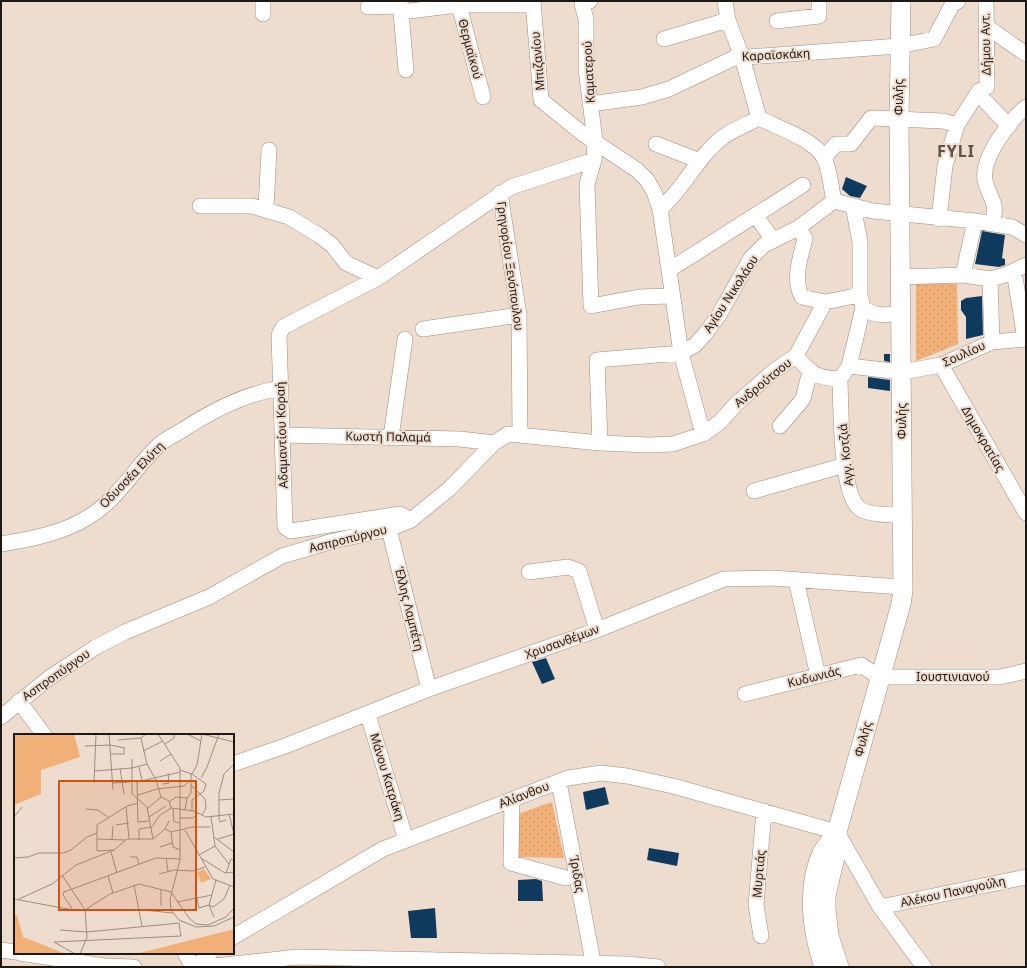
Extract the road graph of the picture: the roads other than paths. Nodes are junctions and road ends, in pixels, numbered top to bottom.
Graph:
1 (725, 1) edge
2 (819, 1) edge
3 (900, 1) edge
4 (958, 1) edge
5 (986, 1) edge
6 (586, 2) edge
7 (458, 3) edge
8 (533, 3) edge
9 (401, 6) edge
10 (368, 7) dead end
11 (728, 20) junction
12 (777, 21) dead end
13 (987, 27) junction
14 (664, 40) dead end
15 (899, 46) junction
16 (1026, 54) edge
17 (742, 57) junction
18 (406, 70) dead end
19 (987, 94) junction
20 (483, 97) dead end
21 (590, 104) junction
22 (1026, 107) edge
23 (759, 118) junction
24 (899, 120) junction
25 (957, 125) junction
26 (1009, 126) junction
27 (595, 141) junction
28 (656, 144) dead end
29 (269, 150) dead end
30 (824, 158) junction
31 (594, 160) junction
32 (700, 161) junction
33 (803, 185) dead end
34 (500, 194) junction
35 (834, 201) junction
36 (200, 206) dead end
37 (853, 206) junction
38 (266, 208) junction
39 (660, 209) junction
40 (901, 214) junction
41 (756, 216) junction
42 (939, 219) junction
43 (975, 221) junction
44 (992, 224) junction
45 (798, 228) junction
46 (1026, 235) edge
47 (773, 240) junction
48 (1020, 268) edge
49 (669, 270) junction
50 (963, 276) junction
51 (378, 278) junction
52 (901, 278) junction
53 (990, 279) junction
54 (671, 296) junction
55 (825, 302) junction
56 (862, 302) junction
57 (901, 313) junction
58 (519, 315) junction
59 (423, 329) dead end
60 (405, 339) dead end
61 (1026, 339) edge
62 (992, 342) junction
63 (682, 353) junction
64 (796, 356) junction
65 (941, 365) junction
66 (849, 366) junction
67 (902, 372) junction
68 (812, 374) junction
69 (840, 379) junction
70 (281, 388) junction
71 (780, 426) dead end
72 (520, 434) junction
73 (703, 434) junction
74 (282, 435) junction
75 (391, 437) junction
76 (494, 443) junction
77 (600, 443) junction
78 (845, 465) junction
79 (754, 491) dead end
80 (1026, 513) edge
81 (901, 515) junction
82 (411, 520) junction
83 (389, 529) junction
84 (1, 544) edge
85 (529, 572) dead end
86 (796, 580) junction
87 (902, 587) junction
88 (596, 630) junction
89 (1026, 671) edge
90 (818, 676) junction
91 (879, 677) junction
92 (429, 689) junction
93 (745, 694) dead end
94 (19, 701) junction
95 (368, 714) junction
96 (1, 717) edge
97 (43, 734) edge
98 (234, 764) edge
99 (559, 782) junction
100 (512, 800) junction
101 (764, 811) junction
102 (837, 832) junction
103 (406, 840) junction
104 (1026, 877) edge
105 (566, 878) dead end
106 (880, 907) junction
107 (234, 936) edge
108 (761, 936) dead end
109 (1, 950) edge
110 (14, 952) edge
111 (26, 954) edge
112 (97, 954) edge
113 (186, 954) edge
114 (209, 954) edge
115 (593, 965) edge
116 (104, 966) junction
117 (134, 967) edge
118 (194, 967) edge
119 (205, 967) edge
120 (658, 967) edge
121 (824, 967) edge
122 (839, 967) edge
123 (924, 967) edge

1 - 11 street
2 - 12 street
3 - 15 main road, Φυλής
4 - 15 street, Καραϊσκάκη
5 - 13 street, Δήμου Αντ.
6 - 21 street, Καματερού
7 - 8 street
7 - 9 street
7 - 20 street, Θερμαϊκού
8 - 27 street, Μπιζανίου
9 - 10 street
9 - 18 street
11 - 14 street
11 - 17 street
13 - 16 street
13 - 19 street, Δήμου Αντ.
15 - 17 street, Καραϊσκάκη
15 - 24 main road, Φυλής
17 - 21 street, Καραϊσκάκη
17 - 23 street
19 - 25 street
19 - 26 street
21 - 27 street, Καματερού
22 - 26 street
23 - 30 street
23 - 32 street
24 - 25 street
24 - 30 street
24 - 40 main road, Φυλής
25 - 42 street
26 - 44 street
27 - 31 street, Καματερού
27 - 39 street, Μπιζανίου
28 - 32 street
29 - 38 street
30 - 35 street
31 - 34 street
31 - 54 street, Καματερού
32 - 39 street
33 - 41 street
34 - 51 street
34 - 58 street, Γρηγορίου Ξενόπουλου
35 - 37 street
35 - 45 street, Αγίου Νικολάου
36 - 38 street
37 - 40 street
37 - 56 street
38 - 51 street
39 - 49 street, Μπιζανίου
40 - 42 street
40 - 52 main road, Φυλής
41 - 47 street
41 - 49 street
42 - 43 street
43 - 44 street
43 - 50 street
44 - 46 street
45 - 47 street, Αγίου Νικολάου
45 - 55 street
47 - 63 street, Αγίου Νικολάου
48 - 53 street
48 - 61 street
49 - 54 street, Μπιζανίου
50 - 52 street
50 - 53 street
51 - 70 street, Αδαμαντίου Κοραή
52 - 57 main road, Φυλής
53 - 62 street
54 - 63 street, Μπιζανίου
55 - 56 street
55 - 64 street, Ανδρούτσου
56 - 57 street
56 - 66 street
57 - 67 main road, Φυλής
58 - 59 street
58 - 72 street, Γρηγορίου Ξενόπουλου
60 - 75 street
61 - 62 street, Σουλίου
62 - 65 street, Σουλίου
63 - 73 street, Μπιζανίου
63 - 77 street
64 - 68 street
64 - 73 street, Ανδρούτσου
65 - 67 street, Σουλίου
65 - 80 street, Δημοκρατίας
66 - 67 street, Σουλίου
66 - 69 street
67 - 81 main road, Φυλής
68 - 69 street
68 - 71 street
69 - 78 street, Αγγ. Κοτζιά
70 - 74 street, Αδαμαντίου Κοραή
70 - 84 street, Οδυσσέα Ελύτη
72 - 76 street, Ασπροπύργου
72 - 77 street, Ασπροπύργου
73 - 77 street, Ασπροπύργου
74 - 75 street, Κωστή Παλαμά
74 - 82 street, Αδαμαντίου Κοραή
75 - 76 street, Κωστή Παλαμά
76 - 82 street, Ασπροπύργου
78 - 79 street
78 - 81 street, Αγγ. Κοτζιά
81 - 87 main road, Φυλής
82 - 83 street, Ασπροπύργου
83 - 92 street, Έλλης Λαμπέτη
83 - 94 street, Ασπροπύργου
85 - 88 street
86 - 87 street, Χρυσανθέμων
86 - 88 street, Χρυσανθέμων
86 - 90 street
87 - 91 main road, Φυλής
88 - 92 street, Χρυσανθέμων
89 - 91 street, Ιουστινιανού
90 - 91 street, Κυδωνιάς
90 - 93 street, Κυδωνιάς
91 - 102 main road, Φυλής
92 - 95 street, Χρυσανθέμων
94 - 96 street, Ασπροπύργου
94 - 97 street
95 - 98 street, Χρυσανθέμων
95 - 103 street, Μάνου Κατράκη
99 - 100 street, Αλίανθου
99 - 101 street, Αλίανθου
99 - 115 street, Ίριδας
100 - 103 street, Αλίανθου
100 - 105 street
101 - 102 street, Αλίανθου
101 - 108 street, Μυρτιάς
102 - 106 street
102 - 121 main road, Φυλής
102 - 122 main road, Φυλής
103 - 107 street, Αλίανθου
104 - 106 street, Αλέκου Παναγούλη
106 - 123 street
109 - 110 street
111 - 116 street
112 - 116 street
113 - 118 street
114 - 118 street
115 - 119 street
115 - 120 street
116 - 117 street

